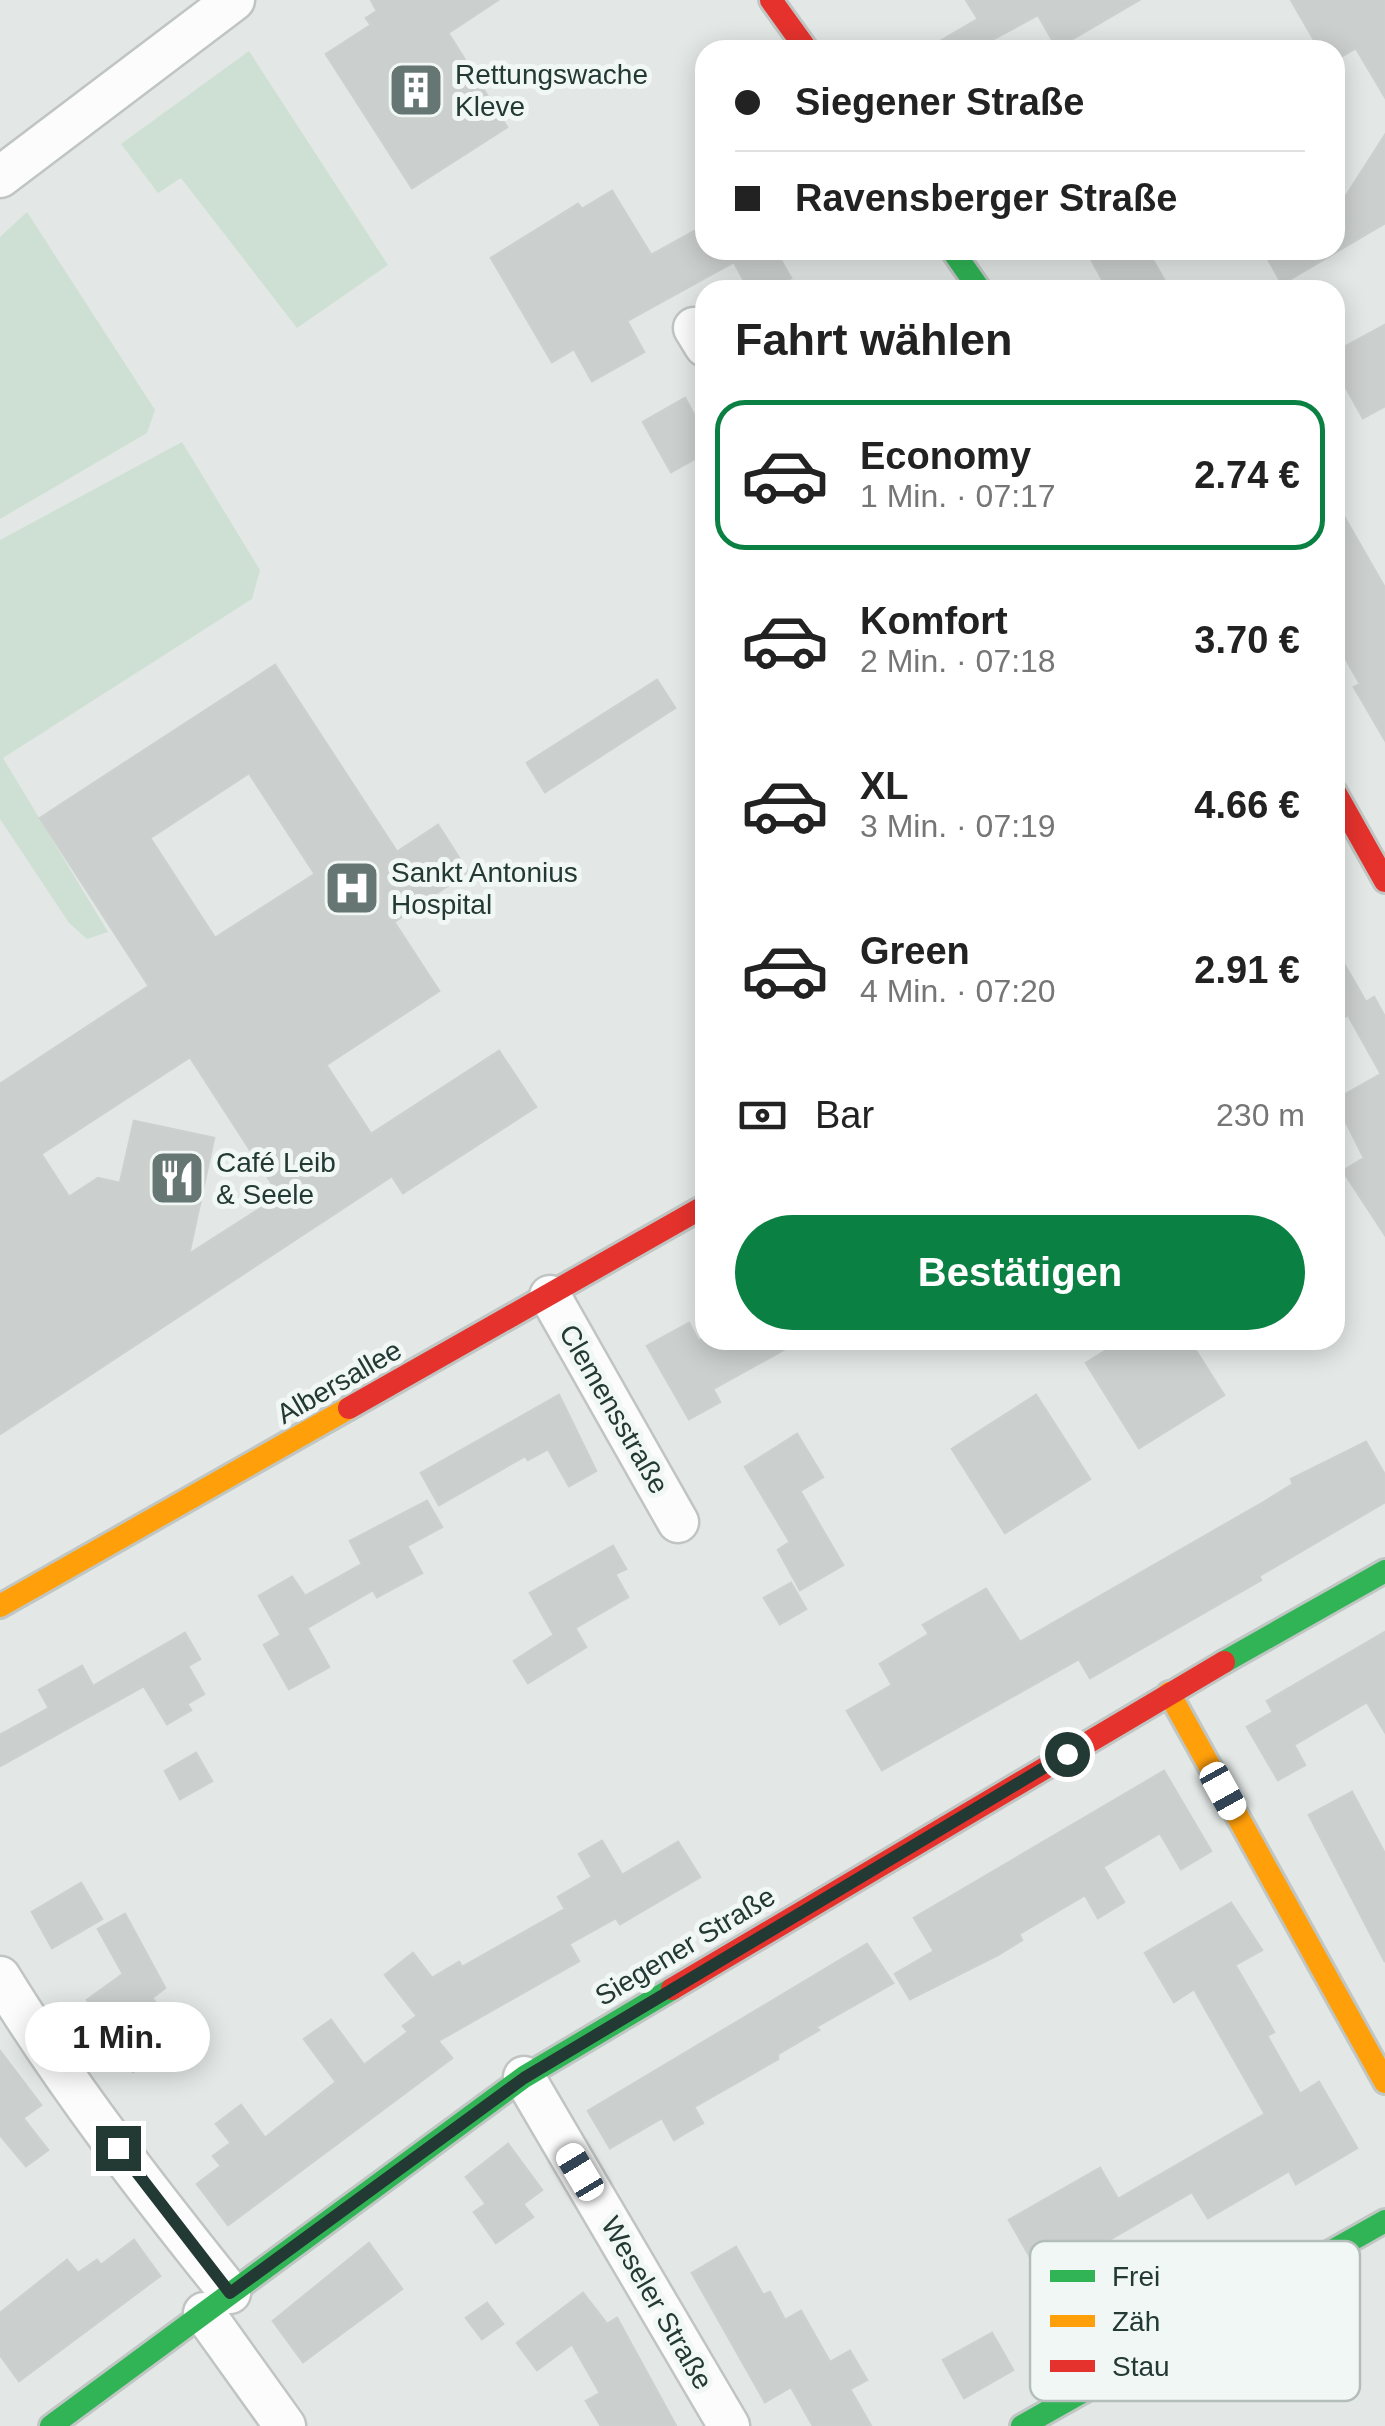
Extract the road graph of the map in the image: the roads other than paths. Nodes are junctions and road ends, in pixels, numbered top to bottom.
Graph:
1 (234, 0) edge
2 (772, 0) edge
3 (800, 40) edge
4 (0, 177) edge
5 (1345, 810) edge
6 (1385, 824) edge
7 (1360, 836) junction
8 (1345, 844) edge
9 (1385, 880) edge
10 (695, 1212) edge
11 (550, 1296) junction
12 (678, 1522) dead end
13 (1385, 1571) edge
14 (0, 1606) edge
15 (1169, 1693) junction
16 (0, 1976) edge
17 (524, 2078) junction
18 (1385, 2082) edge
19 (1385, 2220) edge
20 (1348, 2241) edge
21 (217, 2303) junction
22 (1066, 2401) edge
23 (52, 2426) edge
24 (286, 2426) edge
25 (729, 2426) edge
26 (1022, 2426) edge

1 - 4 street
2 - 3 street
5 - 7 street
6 - 7 street
7 - 8 street
7 - 9 street
10 - 11 street, Albersallee
11 - 12 street, Clemensstraße
11 - 14 street, Albersallee
13 - 15 street, Siegener Straße
15 - 17 street, Siegener Straße
15 - 18 street
16 - 21 street
17 - 21 street, Siegener Straße
17 - 25 street, Weseler Straße
19 - 20 street
21 - 23 street, Siegener Straße
21 - 24 street
22 - 26 street

